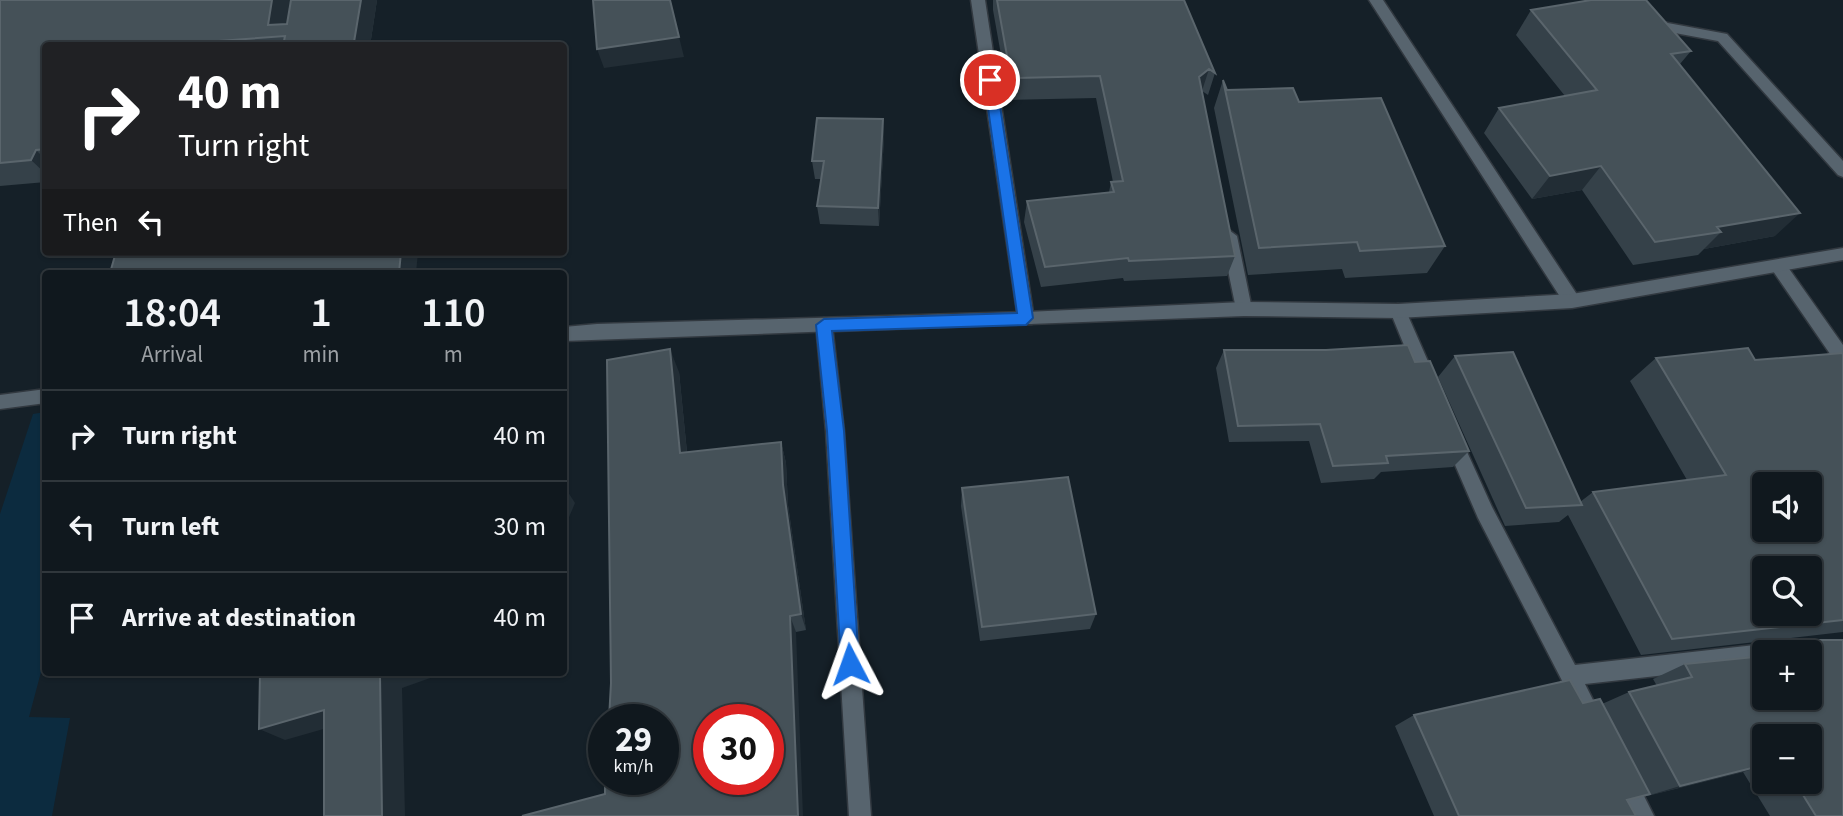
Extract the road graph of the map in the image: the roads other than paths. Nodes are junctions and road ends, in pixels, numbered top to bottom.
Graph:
1 (978, 0) edge
2 (1376, 0) edge
3 (1633, 0) edge
4 (1843, 171) edge
5 (1225, 217) edge
6 (1843, 254) edge
7 (1779, 267) junction
8 (1572, 300) junction
9 (1244, 309) junction
10 (1398, 312) junction
11 (1026, 318) junction
12 (824, 325) junction
13 (567, 334) edge
14 (1843, 359) edge
15 (42, 397) edge
16 (1436, 399) edge
17 (0, 402) edge
18 (1447, 424) edge
19 (1752, 655) edge
20 (1570, 676) junction
21 (1600, 734) edge
22 (1612, 757) edge
23 (860, 816) edge
24 (1643, 816) edge

1 - 11 main road
2 - 8 main road
3 - 4 main road
5 - 9 main road
6 - 7 main road
7 - 8 main road
7 - 14 main road
8 - 10 main road
9 - 10 main road
9 - 11 main road
10 - 16 main road
11 - 12 main road
12 - 13 main road
12 - 23 main road
15 - 17 main road
18 - 20 main road
19 - 20 main road
20 - 21 main road
22 - 24 main road

